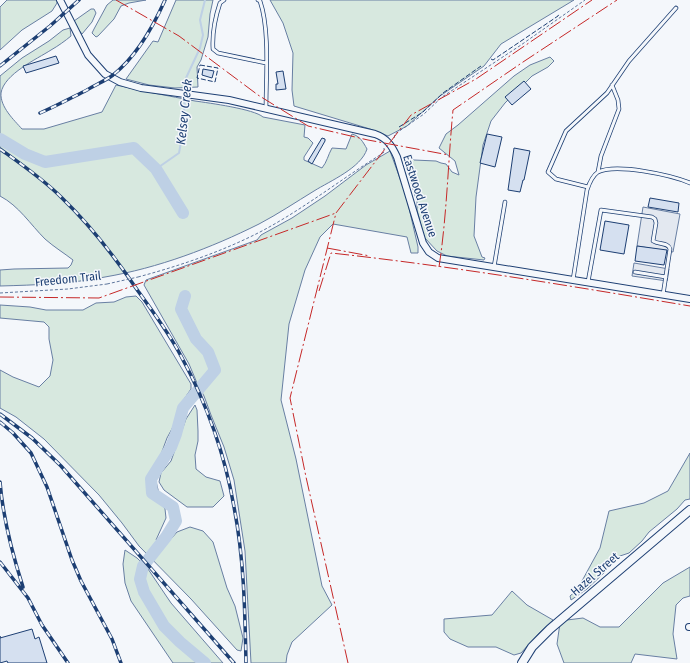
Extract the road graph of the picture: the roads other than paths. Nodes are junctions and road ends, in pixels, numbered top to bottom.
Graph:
1 (60, 0) edge
2 (224, 0) edge
3 (258, 0) edge
4 (676, 8) dead end
5 (266, 63) junction
6 (612, 85) junction
7 (266, 110) junction
8 (598, 172) junction
9 (690, 183) edge
10 (588, 186) junction
11 (504, 202) dead end
12 (494, 267) junction
13 (635, 272) dead end
14 (666, 277) junction
15 (573, 280) junction
16 (588, 282) junction
17 (663, 295) junction
18 (690, 299) edge
19 (690, 510) edge
20 (522, 663) edge

1 - 7 street, Eastwood Avenue
2 - 5 lane
3 - 5 lane
4 - 6 lane
5 - 7 lane
6 - 8 lane
6 - 10 lane
7 - 12 street, Eastwood Avenue
8 - 9 lane
8 - 10 lane
10 - 15 lane
11 - 12 lane
12 - 15 street, Eastwood Avenue
13 - 14 lane
14 - 16 lane
14 - 17 lane
15 - 16 street, Eastwood Avenue
16 - 17 street, Eastwood Avenue
17 - 18 street, Eastwood Avenue
19 - 20 street, Hazel Street

